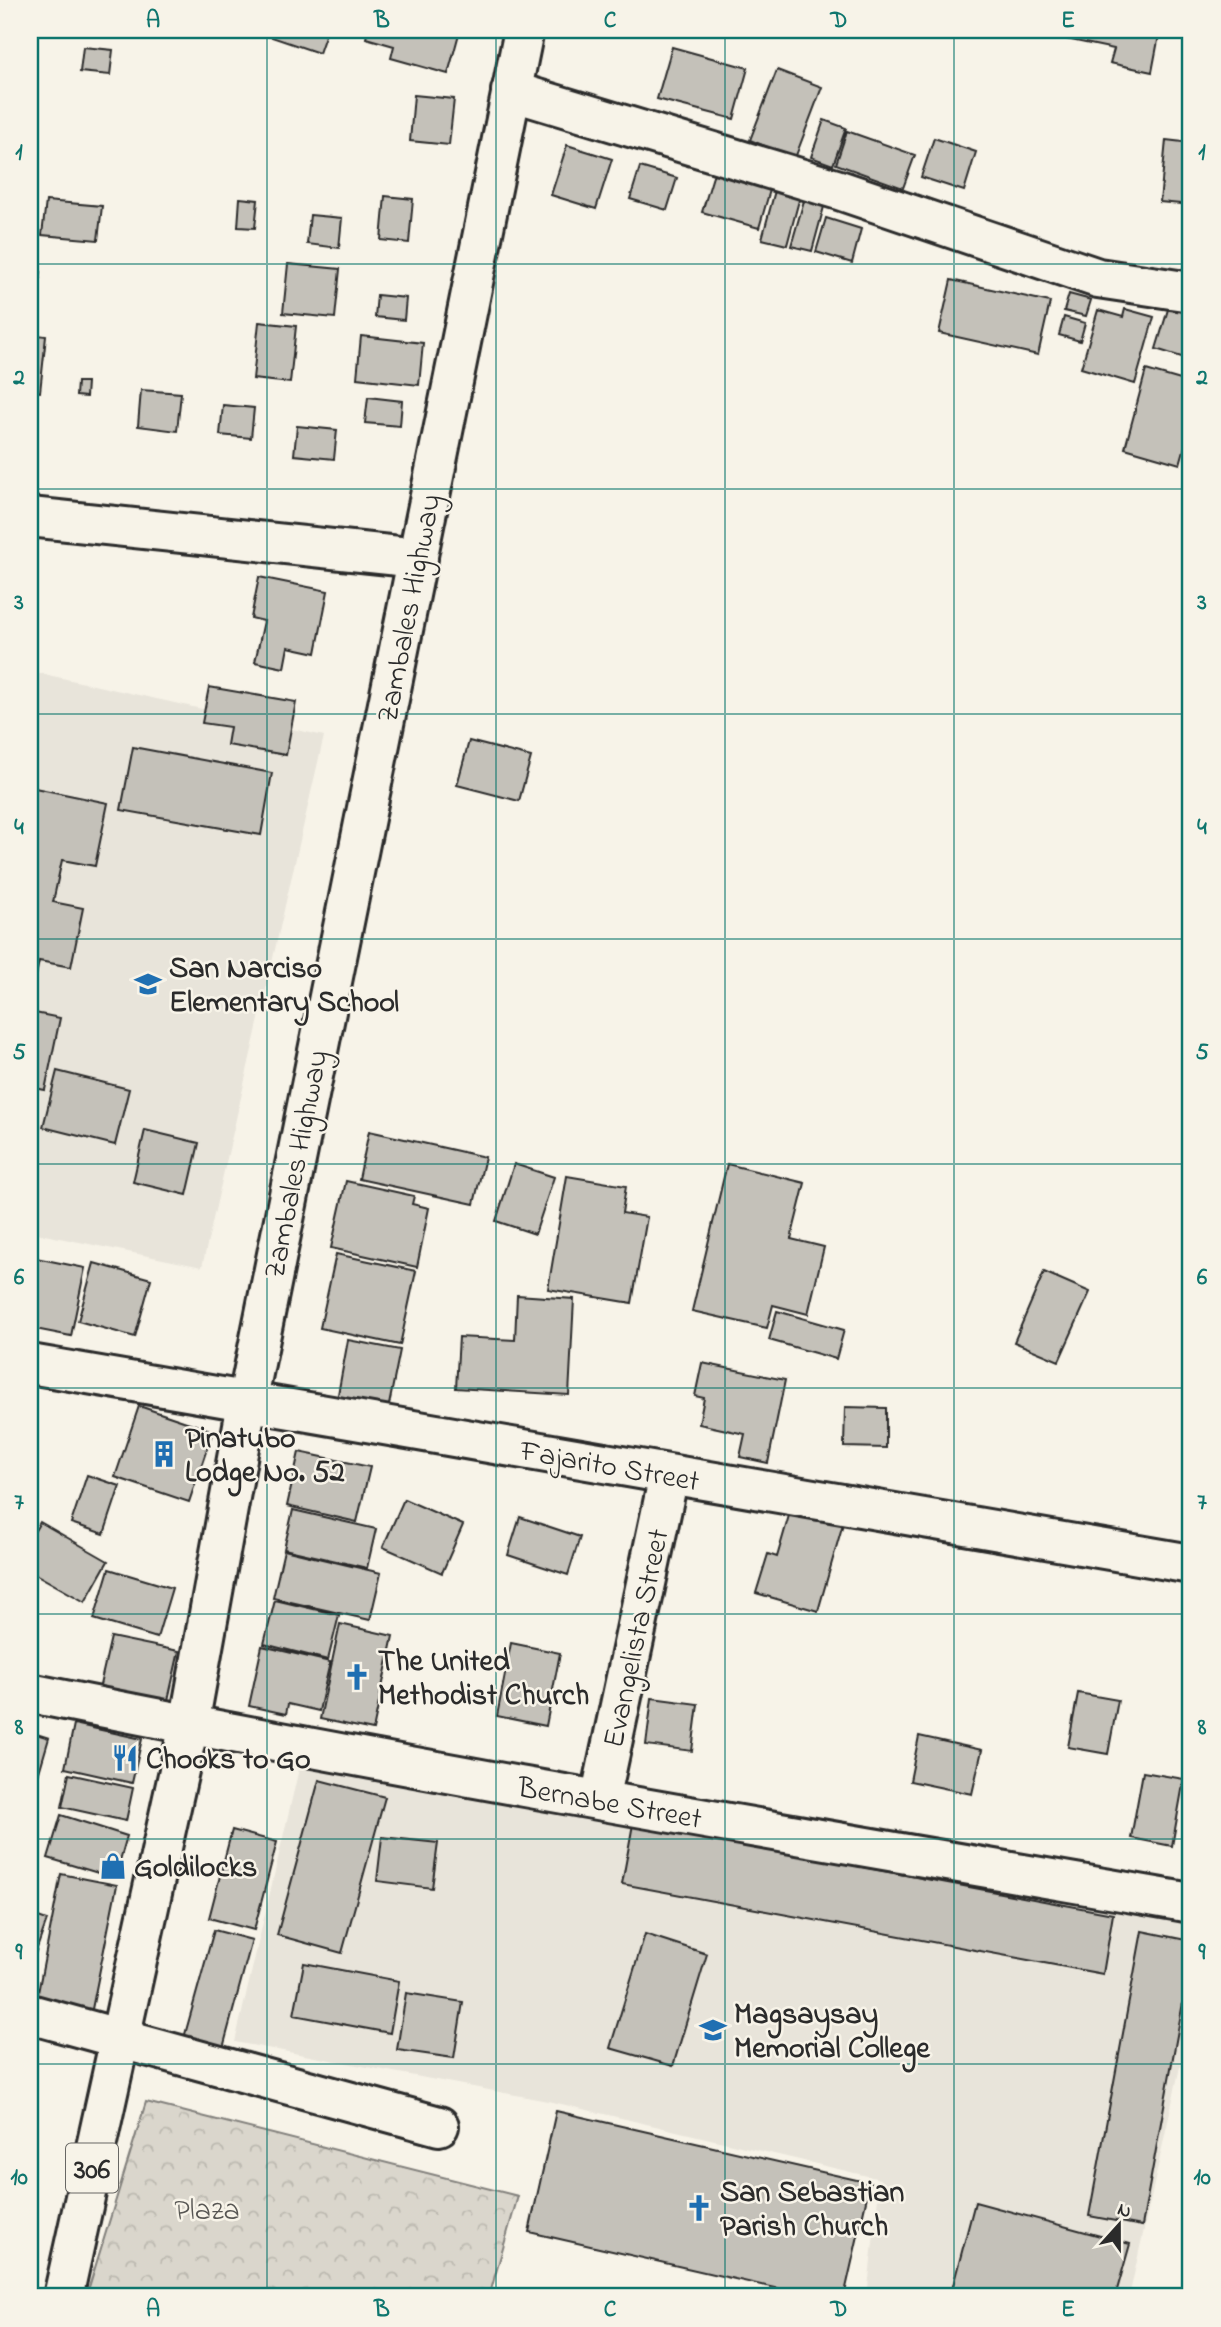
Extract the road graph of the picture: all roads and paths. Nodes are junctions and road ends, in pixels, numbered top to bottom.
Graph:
1 (524, 30) edge
2 (512, 91) junction
3 (1191, 292) edge
4 (30, 517) edge
5 (418, 558) junction
6 (30, 1364) edge
7 (247, 1403) junction
8 (669, 1475) junction
9 (1191, 1564) edge
10 (30, 1693) edge
11 (190, 1725) junction
12 (600, 1800) junction
13 (1191, 1903) edge
14 (30, 2014) edge
15 (119, 2038) junction
16 (439, 2126) dead end
17 (63, 2297) edge

1 - 2 street, Zambales Highway / 306
2 - 3 street
2 - 5 street, Zambales Highway / 306
4 - 5 street
5 - 7 street, Zambales Highway / 306
6 - 7 street, Fajarito Street
7 - 8 street, Fajarito Street
7 - 11 street, Zambales Highway / 306
8 - 9 street, Fajarito Street
8 - 12 street, Evangelista Street
10 - 11 street, Bernabe Street
11 - 12 street, Bernabe Street
11 - 15 street, Zambales Highway / 306
12 - 13 street, Bernabe Street
14 - 15 street
15 - 16 street
15 - 17 street, Zambales Highway / 306

